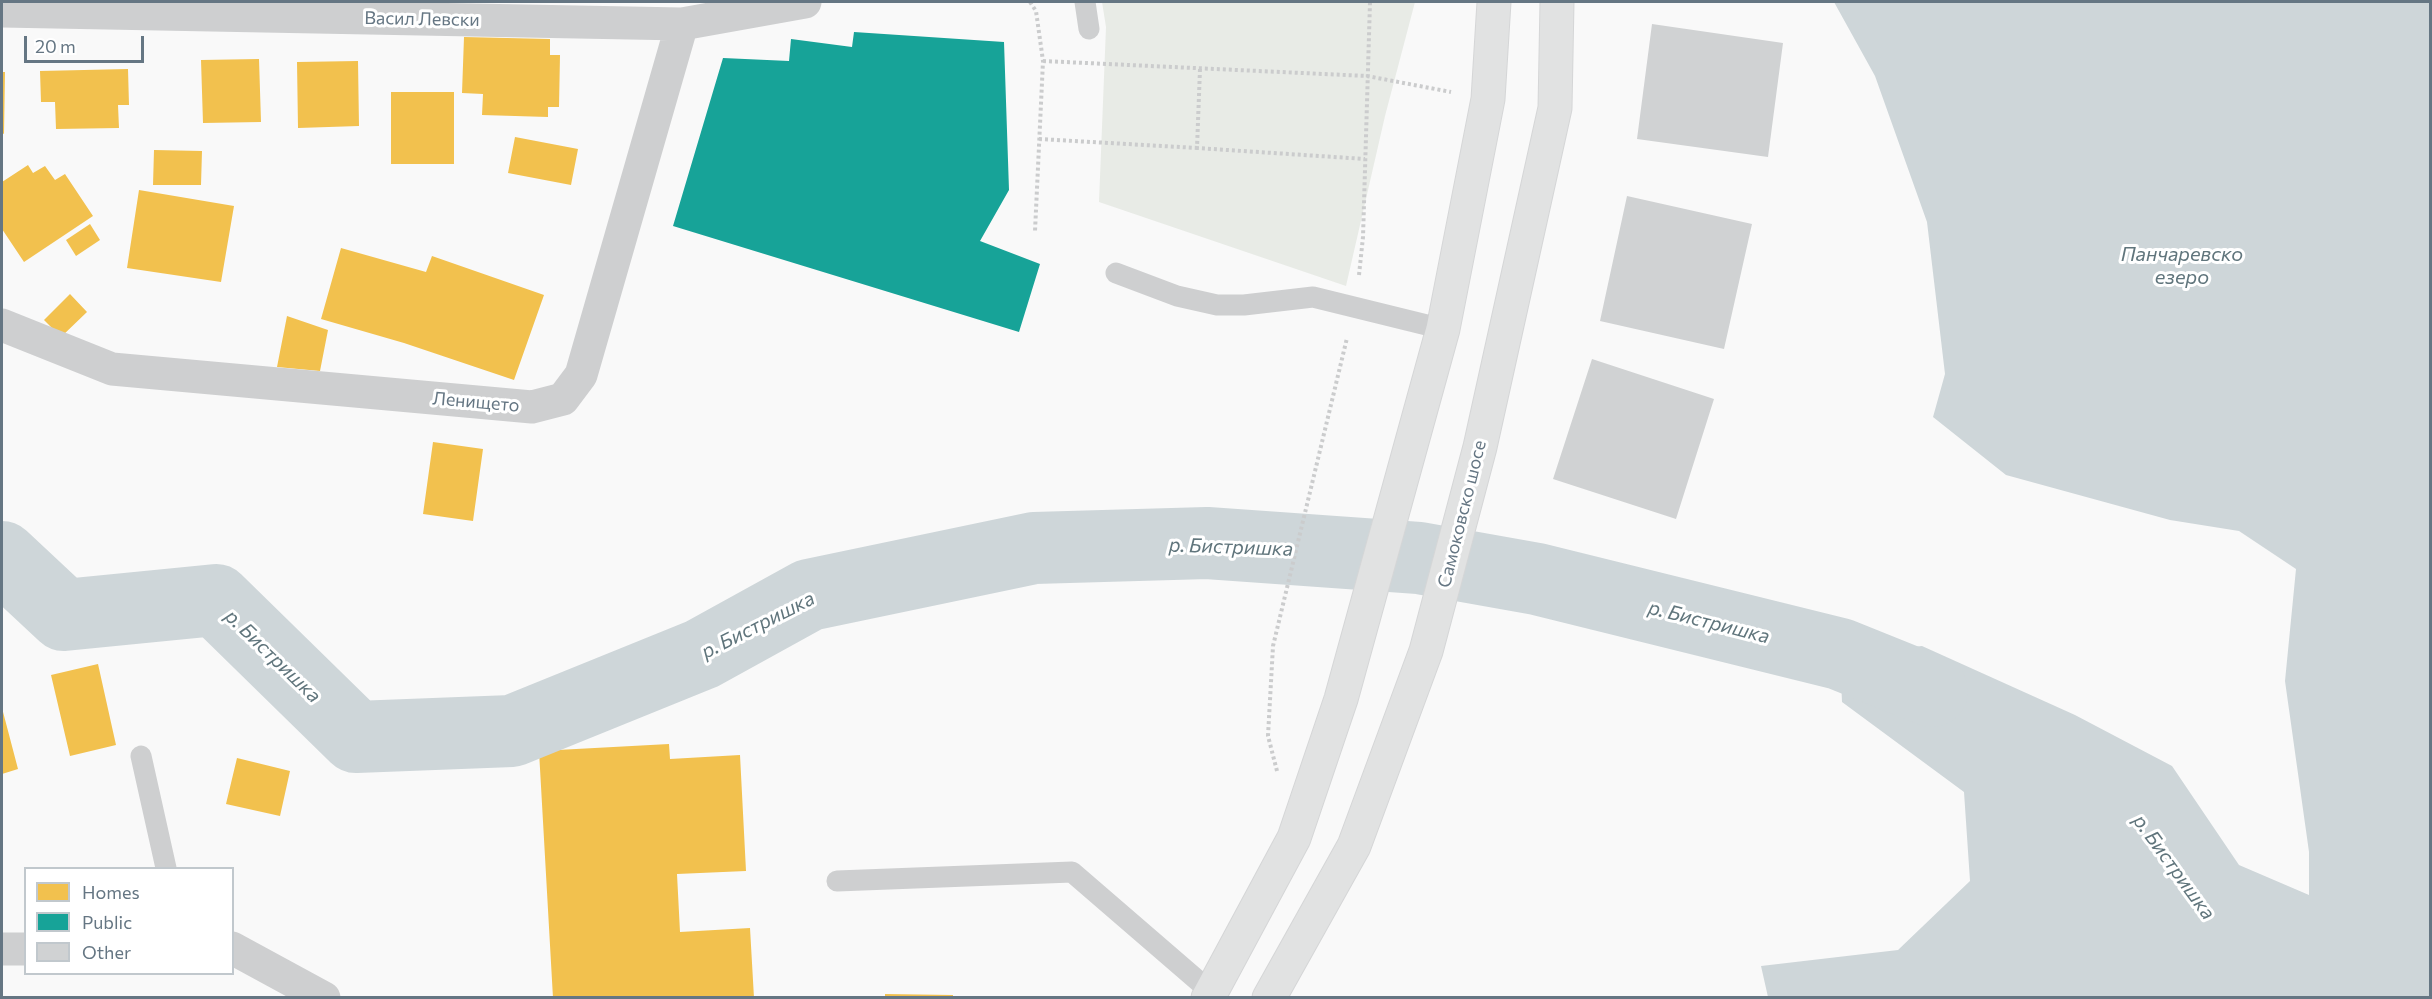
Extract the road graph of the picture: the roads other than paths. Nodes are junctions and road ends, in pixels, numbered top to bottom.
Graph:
1 (805, 2) edge
2 (1085, 2) edge
3 (1494, 2) edge
4 (1557, 2) edge
5 (2, 11) edge
6 (682, 24) junction
7 (1089, 29) dead end
8 (1116, 273) dead end
9 (2, 325) edge
10 (1443, 329) junction
11 (141, 756) dead end
12 (166, 867) edge
13 (837, 881) dead end
14 (2, 949) edge
15 (24, 949) edge
16 (234, 949) edge
17 (1209, 995) edge
18 (324, 998) edge
19 (1269, 998) edge

1 - 6 street, Васил Левски
2 - 7 lane
3 - 10 main road
4 - 19 main road, Самоковско шосе
5 - 6 street, Васил Левски
6 - 9 street, Ленището
8 - 10 lane
10 - 17 main road
11 - 12 lane
13 - 17 lane
14 - 15 street
16 - 18 street

